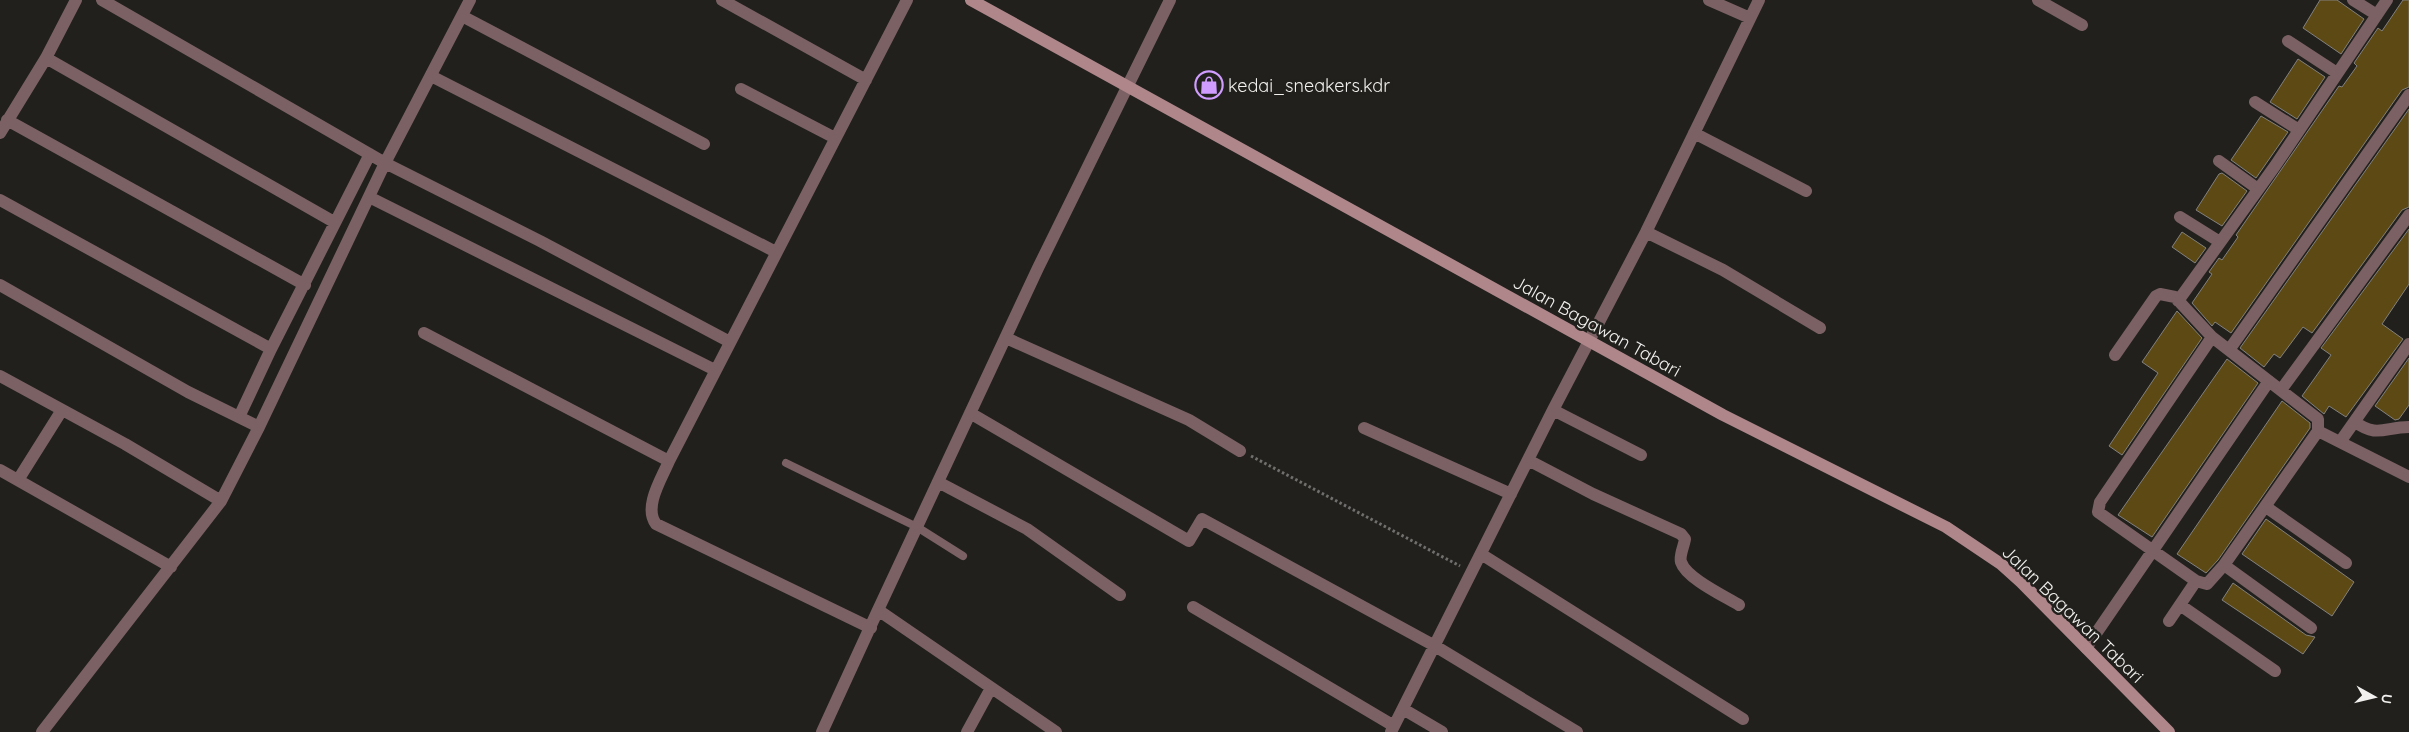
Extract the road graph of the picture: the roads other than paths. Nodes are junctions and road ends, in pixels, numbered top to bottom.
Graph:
1 (76, 0) edge
2 (102, 0) edge
3 (470, 0) edge
4 (722, 0) edge
5 (907, 0) edge
6 (971, 0) edge
7 (1170, 0) edge
8 (1709, 0) edge
9 (1759, 0) edge
10 (2038, 0) edge
11 (2353, 0) edge
12 (2387, 0) edge
13 (2377, 15) junction
14 (462, 16) junction
15 (1750, 18) junction
16 (2082, 25) dead end
17 (2288, 40) dead end
18 (46, 58) junction
19 (2338, 73) junction
20 (431, 76) junction
21 (866, 80) junction
22 (1128, 85) junction
23 (740, 89) dead end
24 (2409, 95) edge
25 (2255, 102) dead end
26 (7, 120) junction
27 (2299, 130) junction
28 (0, 133) edge
29 (1694, 133) junction
30 (835, 138) junction
31 (704, 144) dead end
32 (370, 154) junction
33 (2219, 161) dead end
34 (385, 163) junction
35 (2258, 189) junction
36 (1806, 191) dead end
37 (369, 197) junction
38 (0, 200) edge
39 (2409, 215) edge
40 (2180, 218) dead end
41 (334, 222) junction
42 (1646, 232) junction
43 (2220, 242) junction
44 (776, 252) junction
45 (0, 285) edge
46 (304, 285) junction
47 (2178, 301) junction
48 (1820, 328) dead end
49 (424, 334) dead end
50 (2212, 337) junction
51 (1006, 338) junction
52 (730, 342) junction
53 (1589, 342) junction
54 (2409, 344) edge
55 (271, 349) junction
56 (2229, 350) junction
57 (2114, 355) dead end
58 (715, 370) junction
59 (0, 376) edge
60 (2268, 381) junction
61 (2281, 390) junction
62 (62, 410) junction
63 (1553, 410) junction
64 (970, 413) junction
65 (239, 417) junction
66 (2355, 422) junction
67 (2409, 426) edge
68 (259, 427) junction
69 (1364, 428) dead end
70 (2318, 431) junction
71 (2340, 442) junction
72 (1240, 450) road end
73 (1641, 454) dead end
74 (669, 460) junction
75 (1528, 460) junction
76 (786, 463) dead end
77 (0, 470) edge
78 (2409, 477) edge
79 (18, 480) junction
80 (938, 482) junction
81 (1511, 494) junction
82 (222, 501) junction
83 (2266, 507) junction
84 (916, 528) junction
85 (2152, 551) junction
86 (1481, 554) junction
87 (963, 556) dead end
88 (2346, 563) dead end
89 (2224, 565) junction
90 (171, 567) junction
91 (2196, 581) junction
92 (1120, 595) dead end
93 (1740, 605) dead end
94 (2180, 605) junction
95 (1193, 607) dead end
96 (878, 610) junction
97 (2169, 622) dead end
98 (871, 628) junction
99 (2311, 628) dead end
100 (1435, 646) junction
101 (2086, 648) junction
102 (2275, 671) dead end
103 (992, 688) junction
104 (1403, 708) junction
105 (1743, 719) dead end
106 (1392, 729) edge
107 (42, 732) edge
108 (822, 732) edge
109 (967, 732) edge
110 (1056, 732) edge
111 (1442, 732) edge
112 (1577, 732) edge
113 (2168, 732) edge

1 - 18 street
2 - 32 street
3 - 14 street
4 - 21 street
5 - 21 street
6 - 22 street, Jalan Bagawan Tabari
7 - 22 street
8 - 15 street
9 - 15 street
10 - 16 street
11 - 13 street
12 - 13 street
13 - 19 street
14 - 20 street
14 - 31 street
15 - 29 street
17 - 19 street
18 - 26 street
18 - 41 street
19 - 27 street
20 - 34 street
20 - 44 street
21 - 30 street
22 - 51 street
22 - 53 street, Jalan Bagawan Tabari
23 - 30 street
24 - 56 street
25 - 27 street
26 - 28 street
26 - 46 street
27 - 35 street
29 - 36 street
29 - 42 street
30 - 44 street
32 - 34 street
32 - 41 street
33 - 35 street
34 - 37 street
34 - 52 street
35 - 43 street
37 - 58 street
37 - 68 street
38 - 55 street
39 - 61 street
40 - 43 street
41 - 46 street
42 - 48 street
42 - 53 street
43 - 47 street
44 - 52 street
45 - 65 street
46 - 55 street
47 - 50 street
47 - 57 street
49 - 74 street
50 - 56 street
50 - 85 street
51 - 64 street
51 - 72 street
52 - 58 street
53 - 63 street
53 - 101 street, Jalan Bagawan Tabari
54 - 66 street
55 - 65 street
56 - 60 street
58 - 74 street
59 - 62 street
60 - 61 street
60 - 85 street
61 - 70 street
62 - 79 street
62 - 82 street
63 - 73 street
63 - 75 street
64 - 80 street
64 - 100 street
65 - 68 street
66 - 67 street
66 - 71 street
68 - 82 street
69 - 81 street
70 - 71 street
70 - 83 street
71 - 78 street
74 - 98 street
75 - 81 street
75 - 93 street
76 - 84 lane
77 - 79 street
79 - 90 street
80 - 84 street
80 - 92 street
81 - 86 street
82 - 90 street
83 - 88 street
83 - 89 street
84 - 87 lane
84 - 96 street
85 - 91 street
85 - 101 street
86 - 100 street
86 - 105 street
89 - 91 street
89 - 99 street
90 - 107 street
91 - 94 street
94 - 97 street
94 - 102 street
95 - 106 street
96 - 98 street
96 - 103 street
98 - 108 street
100 - 104 street
100 - 112 street
101 - 113 street, Jalan Bagawan Tabari
103 - 109 street
103 - 110 street
104 - 106 street
104 - 111 street

